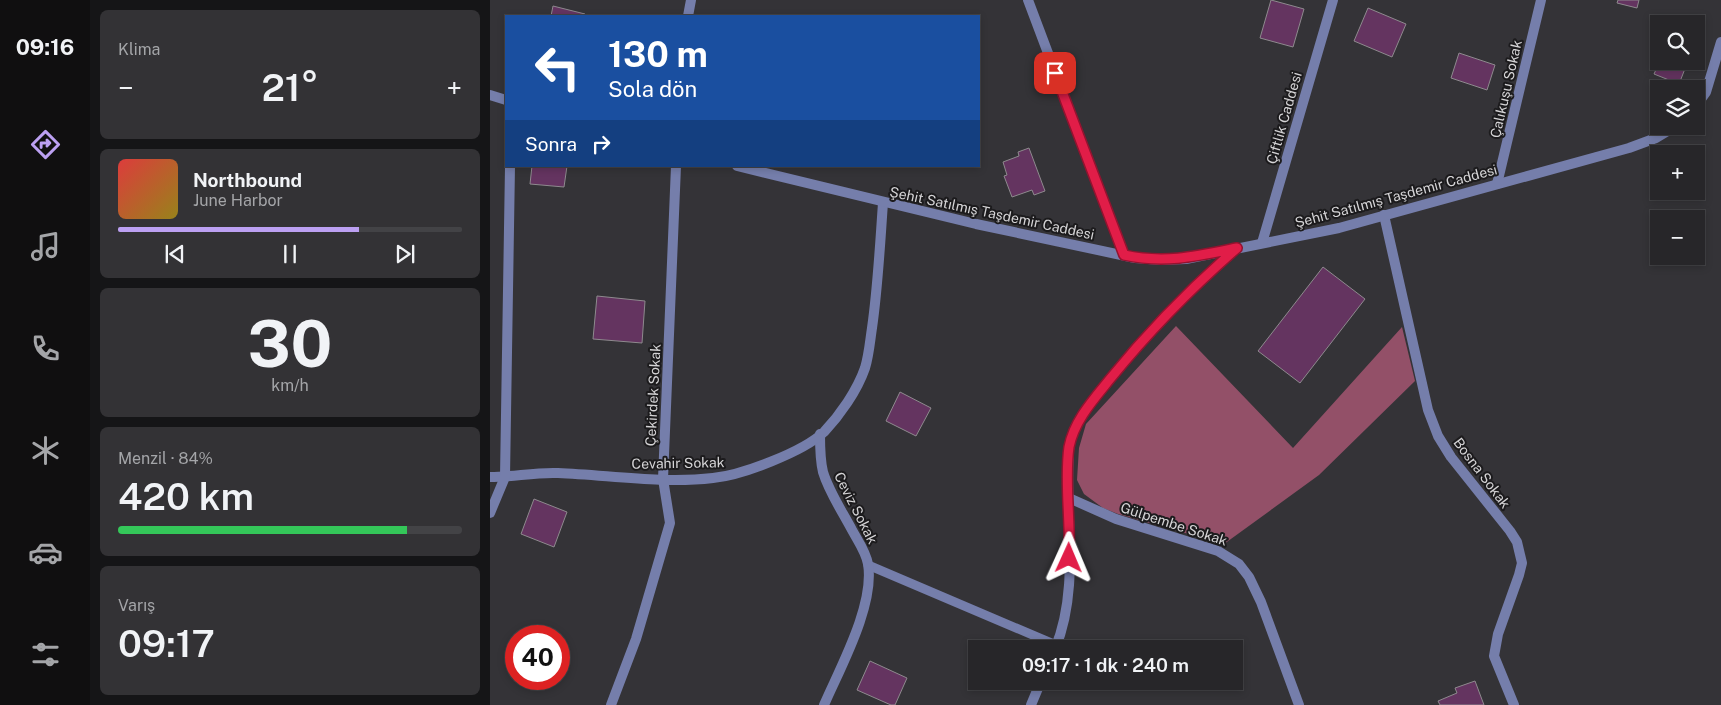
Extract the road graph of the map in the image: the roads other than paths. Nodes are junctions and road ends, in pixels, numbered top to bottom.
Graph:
1 (691, 0) edge
2 (1028, 0) edge
3 (1333, 0) edge
4 (1541, 0) edge
5 (688, 15) edge
6 (1721, 42) edge
7 (1705, 94) edge
8 (490, 95) edge
9 (505, 100) edge
10 (1661, 135) edge
11 (510, 167) edge
12 (676, 167) edge
13 (741, 167) edge
14 (1497, 184) junction
15 (883, 203) junction
16 (1384, 215) junction
17 (1262, 243) junction
18 (1237, 248) junction
19 (1124, 255) junction
20 (820, 434) junction
21 (490, 477) edge
22 (506, 477) junction
23 (662, 479) junction
24 (1069, 498) junction
25 (490, 513) edge
26 (868, 564) junction
27 (1040, 640) edge
28 (1058, 640) edge
29 (1037, 690) edge
30 (611, 705) edge
31 (824, 705) edge
32 (1031, 705) edge
33 (1299, 705) edge
34 (1514, 705) edge

1 - 5 street
2 - 19 street
3 - 17 street, Çiftlik Caddesi
4 - 14 street, Çalıkuşu Sokak
6 - 7 street
8 - 9 street
10 - 14 street, Şehit Satılmış Taşdemir Caddesi
11 - 22 street
12 - 23 street, Çekirdek Sokak
13 - 15 street, Şehit Satılmış Taşdemir Caddesi
14 - 16 street, Şehit Satılmış Taşdemir Caddesi
15 - 19 street, Şehit Satılmış Taşdemir Caddesi
15 - 20 street, Cevahir Sokak
16 - 17 street, Şehit Satılmış Taşdemir Caddesi
16 - 34 street, Bosna Sokak
17 - 18 street, Şehit Satılmış Taşdemir Caddesi
18 - 19 street, Şehit Satılmış Taşdemir Caddesi
18 - 24 street
20 - 23 street, Cevahir Sokak
20 - 26 street, Ceviz Sokak
21 - 22 street, Cevahir Sokak
22 - 23 street, Cevahir Sokak
22 - 25 street
23 - 30 street, Çekirdek Sokak
24 - 28 street
24 - 33 street, Gülpembe Sokak
26 - 27 lane
26 - 31 street, Ceviz Sokak
29 - 32 street

